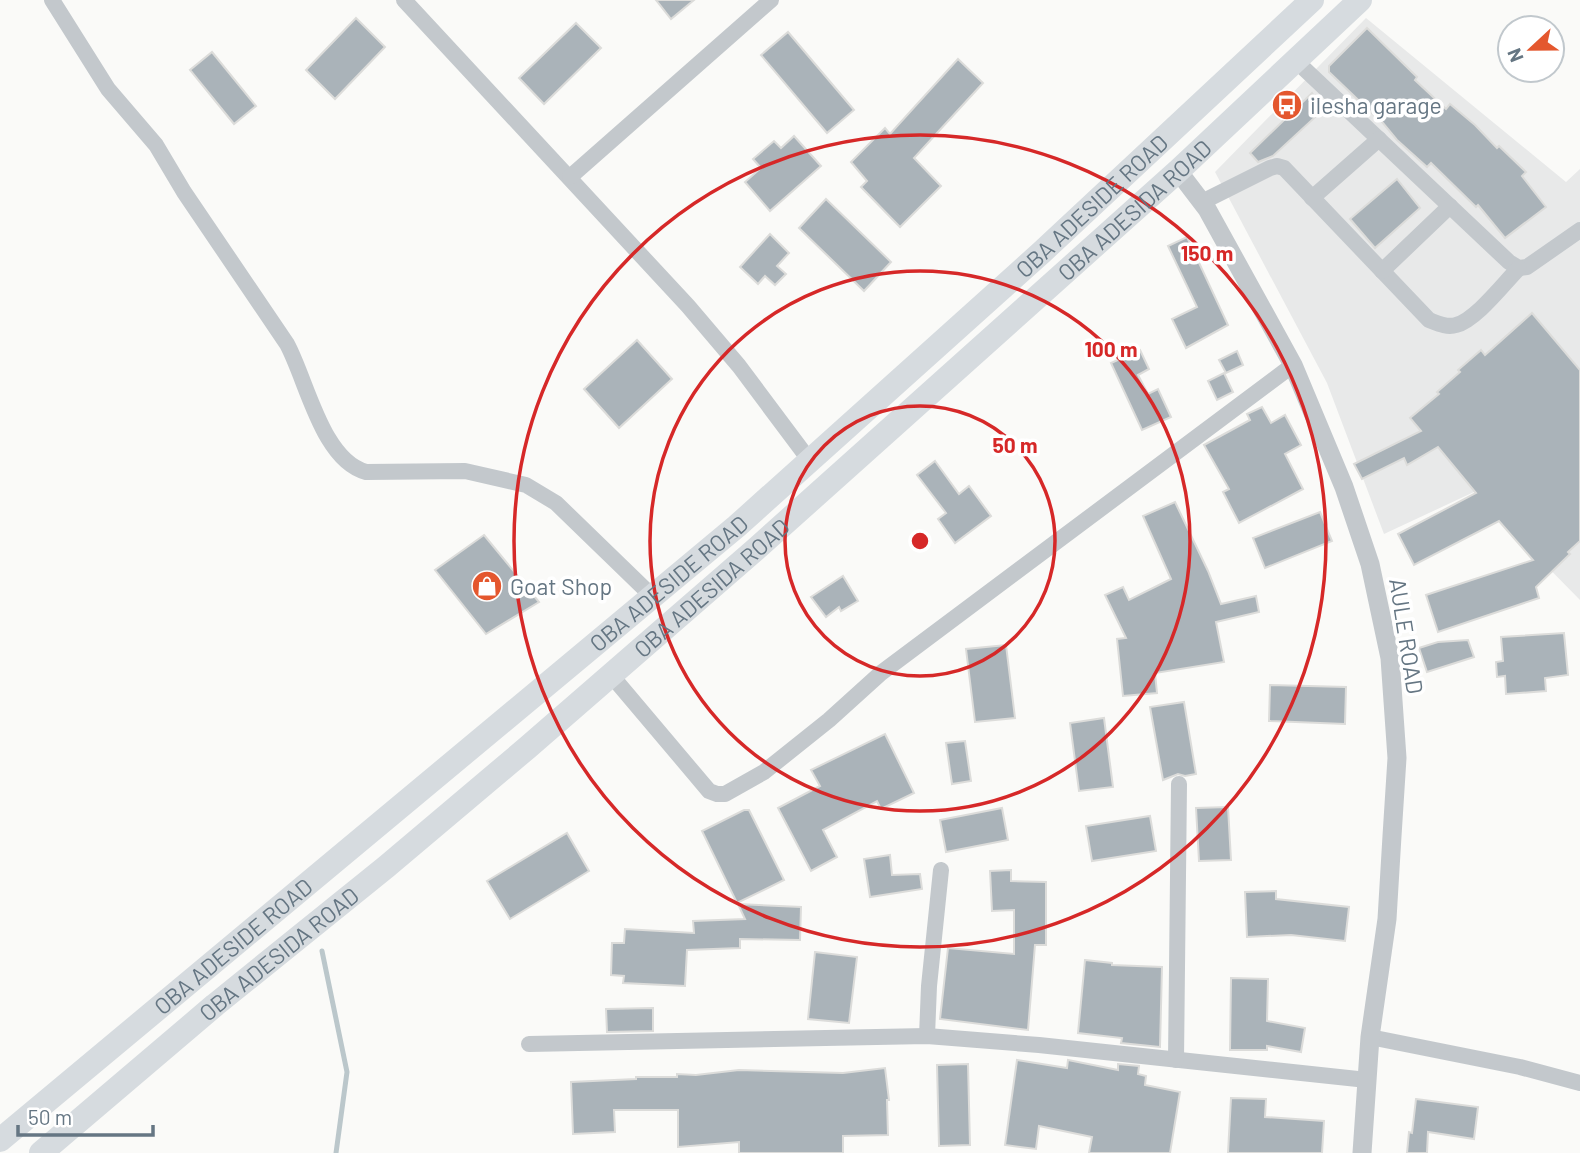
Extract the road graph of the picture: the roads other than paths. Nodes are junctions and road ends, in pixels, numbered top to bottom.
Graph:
1 (52, 0) edge
2 (404, 0) edge
3 (771, 0) edge
4 (1311, 0) edge
5 (1360, 0) edge
6 (1295, 60) junction
7 (1379, 139) junction
8 (1178, 171) junction
9 (570, 177) junction
10 (1312, 198) junction
11 (1202, 202) junction
12 (1450, 206) junction
13 (1580, 230) edge
14 (1519, 268) junction
15 (1382, 271) junction
16 (1293, 365) junction
17 (810, 461) junction
18 (653, 597) junction
19 (611, 675) junction
20 (503, 723) junction
21 (527, 748) junction
22 (1179, 784) dead end
23 (941, 870) dead end
24 (927, 1036) junction
25 (1370, 1037) junction
26 (529, 1044) dead end
27 (1176, 1060) junction
28 (1367, 1080) junction
29 (1580, 1083) edge
30 (0, 1140) edge
31 (41, 1153) edge
32 (1362, 1153) edge

1 - 18 street
2 - 9 street
3 - 9 street
4 - 17 main road, OBA ADESIDE ROAD
5 - 6 main road, OBA ADESIDA ROAD
6 - 7 street
6 - 8 main road, OBA ADESIDA ROAD
7 - 10 street
7 - 12 street
8 - 11 street, AULE ROAD
8 - 19 main road, OBA ADESIDA ROAD
9 - 17 street
10 - 11 street
10 - 15 street
11 - 16 street, AULE ROAD
12 - 14 street
12 - 15 street
13 - 14 street
14 - 15 street
16 - 19 street
16 - 25 street, AULE ROAD
17 - 18 main road, OBA ADESIDE ROAD
18 - 20 main road, OBA ADESIDE ROAD
19 - 21 main road, OBA ADESIDA ROAD
20 - 21 main road
20 - 30 main road, OBA ADESIDE ROAD
21 - 31 main road, OBA ADESIDA ROAD
22 - 27 street
23 - 24 street
24 - 26 street
24 - 27 street
25 - 28 street, AULE ROAD
25 - 29 street
27 - 28 street
28 - 32 street, AULE ROAD

